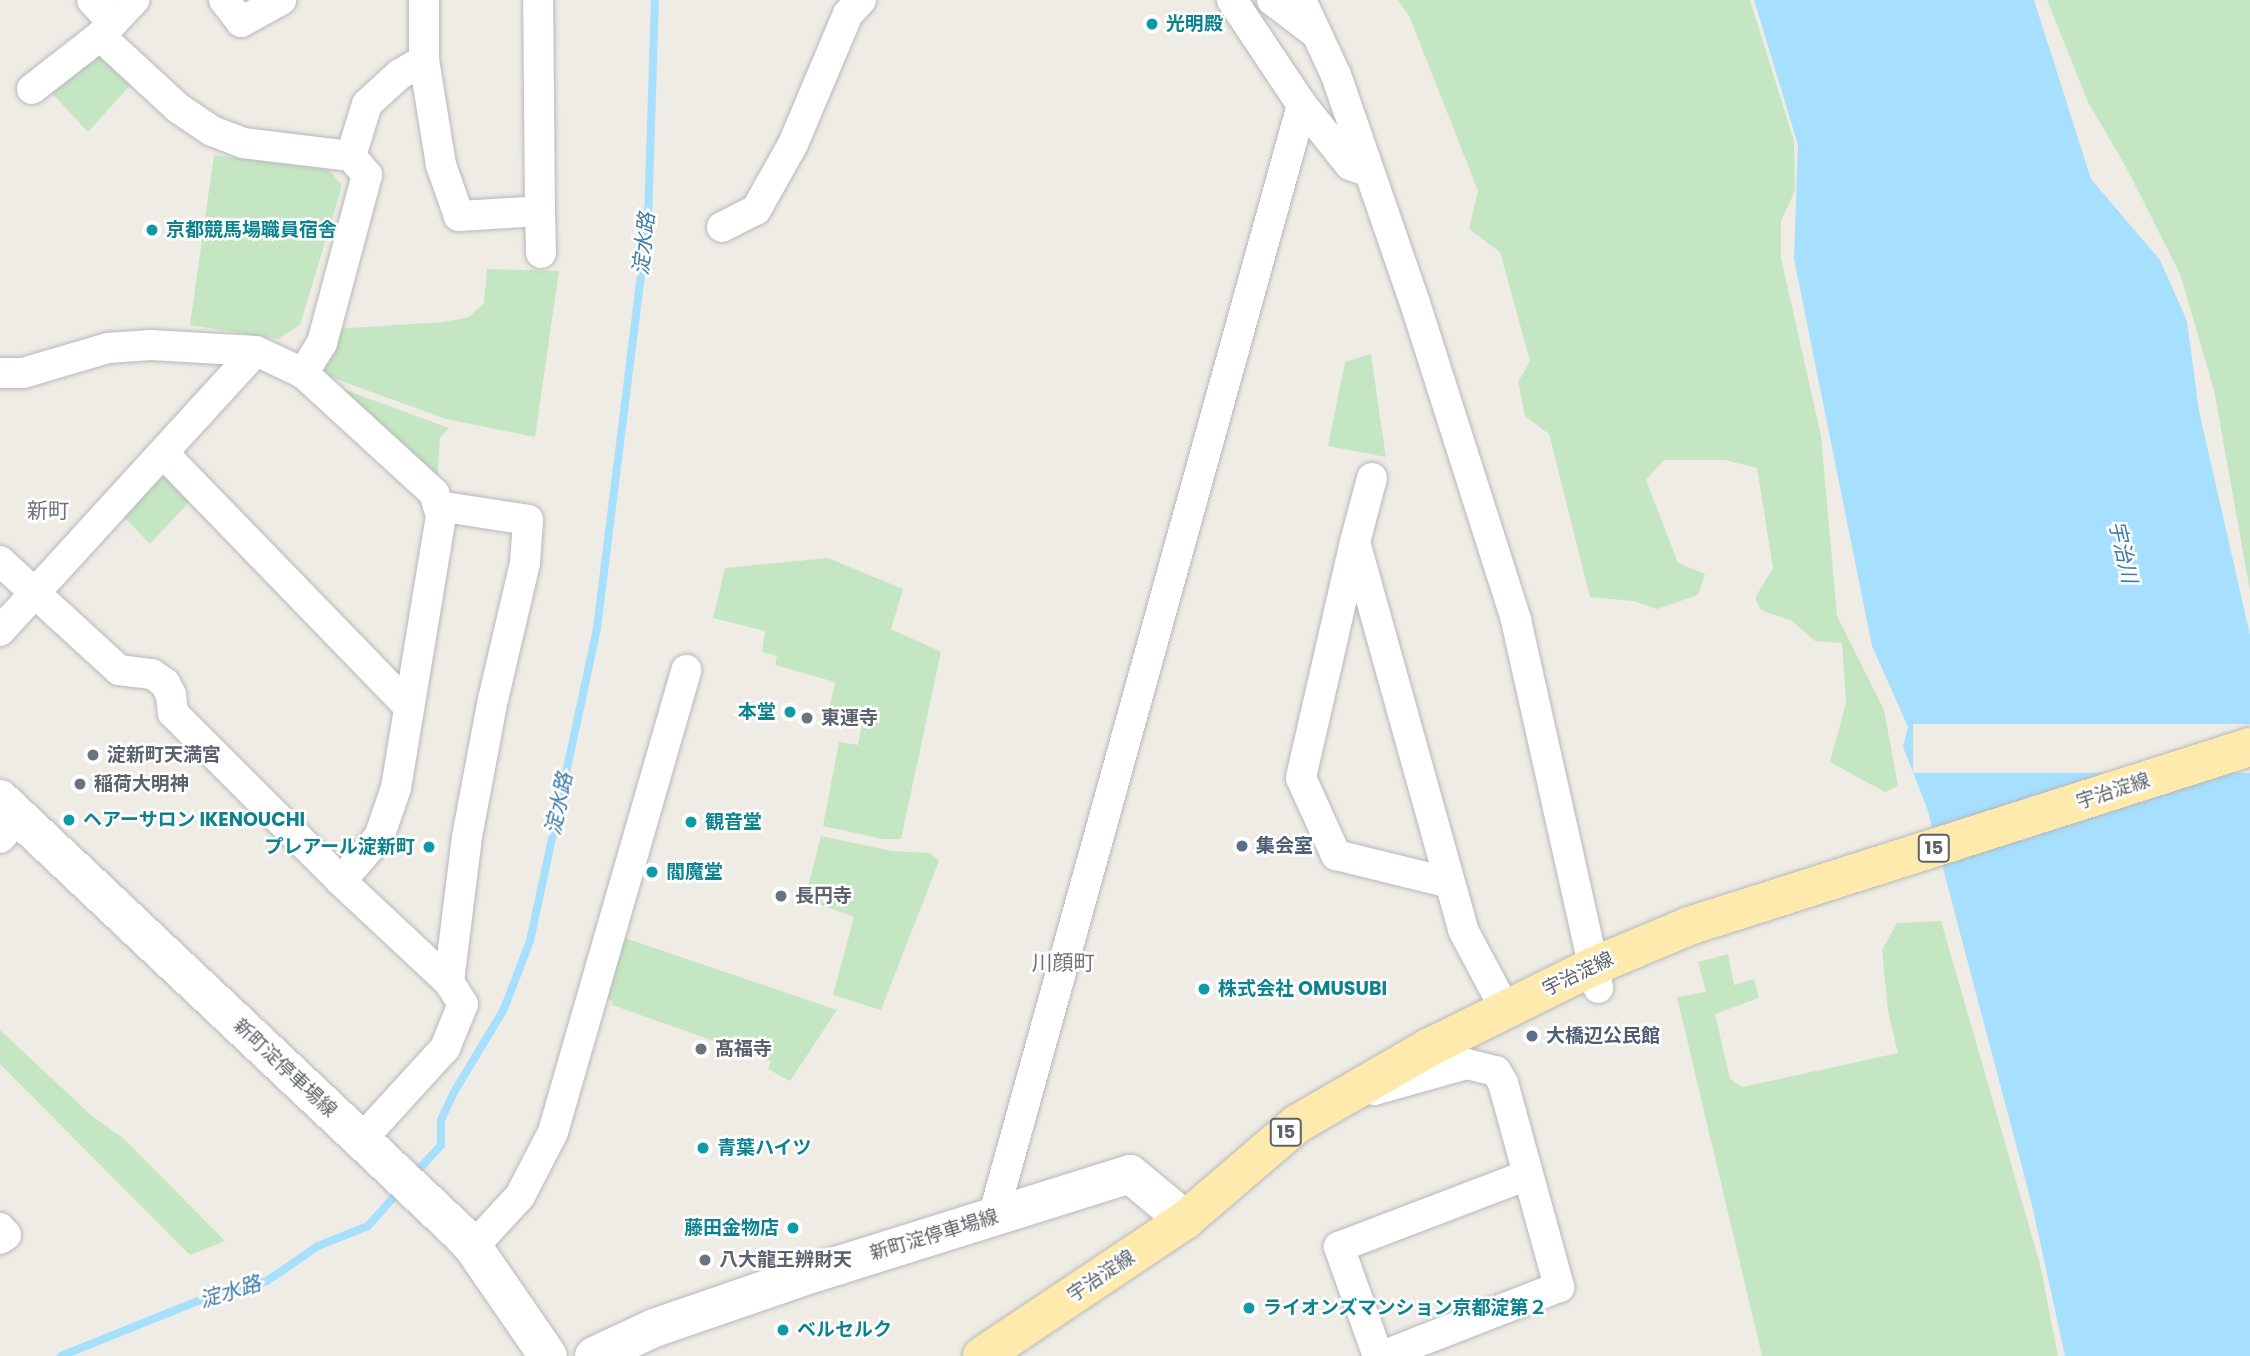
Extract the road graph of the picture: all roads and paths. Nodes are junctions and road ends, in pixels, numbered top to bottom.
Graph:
1 (92, 0) edge
2 (134, 0) edge
3 (224, 0) edge
4 (281, 0) edge
5 (425, 0) edge
6 (538, 0) edge
7 (861, 0) edge
8 (1232, 0) edge
9 (1272, 0) edge
10 (1301, 0) edge
11 (107, 29) junction
12 (1314, 32) junction
13 (424, 61) junction
14 (32, 89) dead end
15 (1302, 105) junction
16 (351, 156) junction
17 (1370, 172) junction
18 (540, 211) junction
19 (722, 227) dead end
20 (541, 253) dead end
21 (256, 351) junction
22 (0, 373) edge
23 (303, 373) junction
24 (164, 454) junction
25 (1372, 478) dead end
26 (438, 506) junction
27 (1355, 542) junction
28 (0, 561) edge
29 (33, 593) junction
30 (0, 631) edge
31 (686, 670) dead end
32 (410, 707) junction
33 (2250, 747) edge
34 (6, 818) edge
35 (341, 881) junction
36 (1450, 883) junction
37 (1604, 969) junction
38 (449, 982) junction
39 (1505, 1010) junction
40 (1339, 1099) junction
41 (366, 1145) junction
42 (1528, 1175) junction
43 (993, 1217) junction
44 (1185, 1220) junction
45 (0, 1228) edge
46 (0, 1239) edge
47 (473, 1247) junction
48 (548, 1356) edge
49 (594, 1356) edge
50 (982, 1356) edge
51 (1380, 1356) edge

1 - 11 street
2 - 11 street
3 - 4 street
5 - 13 street
6 - 18 street
7 - 19 street
8 - 15 street
9 - 12 street
10 - 12 street
11 - 14 street
11 - 16 street
12 - 17 street
13 - 16 street
13 - 18 street
15 - 17 street
15 - 43 street
16 - 23 street
17 - 37 street
18 - 20 street
21 - 22 street
21 - 23 street
21 - 24 street
23 - 26 street
24 - 29 street
24 - 32 street
25 - 27 street
26 - 32 street
26 - 38 street
27 - 36 street
27 - 36 street
28 - 29 street
29 - 30 street
29 - 35 street
31 - 47 street
32 - 35 street
33 - 37 main road, 宇治淀線 / 15
34 - 41 main road, 新町淀停車場線
35 - 38 street
36 - 39 street
37 - 39 main road, 宇治淀線 / 15
38 - 41 street
39 - 40 main road, 宇治淀線 / 15
40 - 42 street
40 - 44 main road, 宇治淀線 / 15
41 - 47 main road, 新町淀停車場線
42 - 51 street
42 - 51 street
43 - 44 main road, 新町淀停車場線
43 - 49 main road, 新町淀停車場線
44 - 50 main road, 宇治淀線 / 15
45 - 46 street
47 - 48 main road, 新町淀停車場線

